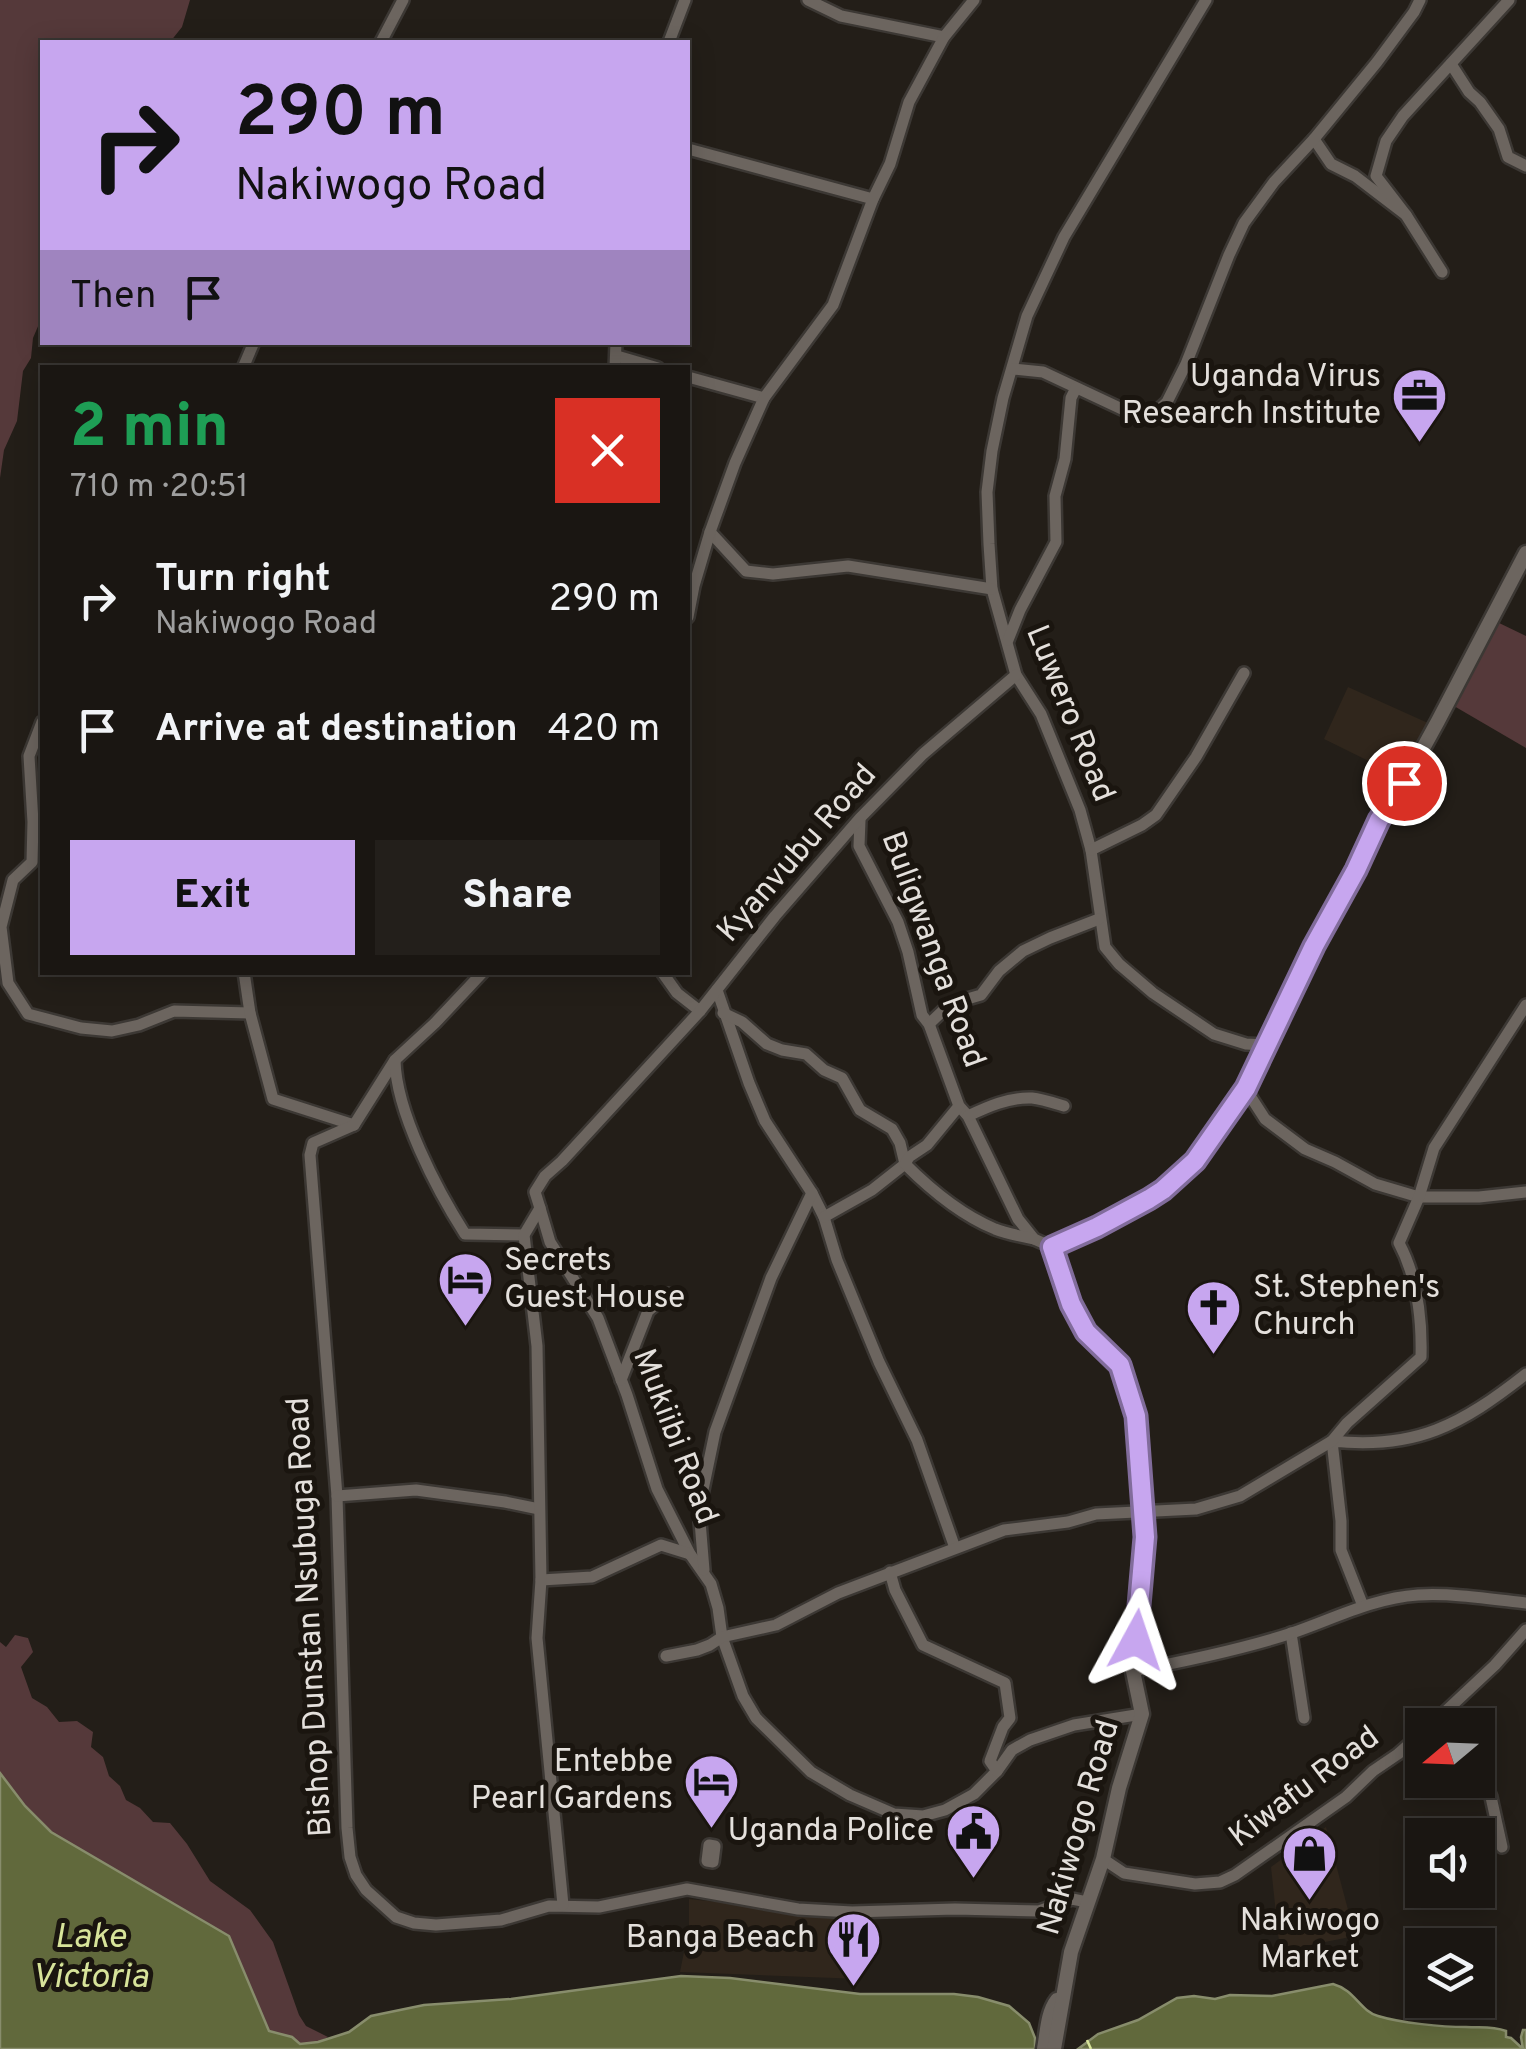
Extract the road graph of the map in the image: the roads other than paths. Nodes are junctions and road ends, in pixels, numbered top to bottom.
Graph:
1 (403, 0) edge
2 (685, 0) edge
3 (808, 0) edge
4 (974, 0) edge
5 (1206, 0) edge
6 (1420, 0) edge
7 (1508, 0) edge
8 (944, 38) junction
9 (382, 40) edge
10 (670, 40) edge
11 (1451, 64) junction
12 (1314, 139) junction
13 (690, 150) edge
14 (1526, 166) edge
15 (873, 199) junction
16 (1406, 215) junction
17 (1442, 272) dead end
18 (616, 355) edge
19 (648, 365) edge
20 (1013, 369) junction
21 (690, 379) edge
22 (1076, 388) junction
23 (764, 398) junction
24 (710, 532) junction
25 (1526, 553) edge
26 (690, 585) edge
27 (992, 589) junction
28 (1008, 642) junction
29 (1244, 673) dead end
30 (1016, 675) junction
31 (40, 728) edge
32 (860, 818) junction
33 (1091, 850) junction
34 (1099, 919) junction
35 (244, 975) edge
36 (480, 975) edge
37 (664, 975) edge
38 (717, 990) junction
39 (1526, 1004) edge
40 (700, 1011) junction
41 (250, 1012) junction
42 (723, 1012) junction
43 (930, 1024) junction
44 (1266, 1045) junction
45 (395, 1060) junction
46 (1246, 1088) junction
47 (1064, 1106) dead end
48 (964, 1111) junction
49 (354, 1125) junction
50 (905, 1164) junction
51 (1526, 1192) edge
52 (812, 1193) junction
53 (1418, 1198) junction
54 (540, 1208) junction
55 (824, 1217) junction
56 (524, 1235) junction
57 (1034, 1240) junction
58 (1052, 1247) junction
59 (668, 1294) dead end
60 (1526, 1374) edge
61 (621, 1380) junction
62 (1332, 1441) junction
63 (338, 1496) junction
64 (538, 1509) junction
65 (1142, 1510) junction
66 (955, 1548) junction
67 (690, 1554) junction
68 (890, 1572) junction
69 (705, 1574) junction
70 (542, 1580) junction
71 (1526, 1602) edge
72 (1362, 1606) junction
73 (1526, 1630) edge
74 (1291, 1633) junction
75 (722, 1637) junction
76 (666, 1656) dead end
77 (1133, 1670) junction
78 (1449, 1708) edge
79 (1142, 1714) junction
80 (1304, 1718) dead end
81 (1405, 1748) edge
82 (997, 1771) junction
83 (1490, 1798) edge
84 (1502, 1847) dead end
85 (1103, 1860) junction
86 (1086, 1902) junction
87 (562, 1905) junction
88 (1062, 1997) junction
89 (1044, 2049) edge
90 (1054, 2049) edge

1 - 9 street
2 - 10 street
3 - 8 street
4 - 8 street
5 - 20 street, Luwero Road
6 - 12 street
7 - 11 street
8 - 15 street
11 - 14 street
11 - 16 street
12 - 16 street
12 - 22 street
13 - 15 street
15 - 23 street
16 - 17 street
18 - 19 street
20 - 22 street
20 - 27 street, Luwero Road
21 - 23 street
22 - 28 street
23 - 24 street
24 - 26 street
24 - 27 street
25 - 44 street
27 - 28 street, Luwero Road
28 - 30 street, Luwero Road
29 - 33 street
30 - 32 street, Kyanvubu Road
30 - 33 street, Luwero Road
31 - 41 street
32 - 38 street, Kyanvubu Road
32 - 43 street, Buligwanga Road
33 - 34 street, Luwero Road
34 - 43 street
34 - 44 street, Luwero Road
35 - 41 street
36 - 45 street, Bishop Dunstan Nsubuga Road
37 - 40 street
38 - 40 street, Kyanvubu Road
38 - 42 street
39 - 53 street
40 - 54 street, Kyanvubu Road
41 - 49 street
42 - 50 street
42 - 52 street
43 - 48 street, Buligwanga Road
44 - 46 street
45 - 49 street, Bishop Dunstan Nsubuga Road
45 - 56 street
46 - 53 street
46 - 58 street
47 - 48 street
48 - 50 street
48 - 57 street, Buligwanga Road
49 - 63 street, Bishop Dunstan Nsubuga Road
50 - 55 street
50 - 57 street
51 - 53 street
52 - 55 street
52 - 69 street
53 - 62 street
54 - 56 street, Kyanvubu Road
54 - 61 street, Mukiibi Road
55 - 66 street
56 - 64 street
57 - 58 street
58 - 65 street, Nakiwogo Road
59 - 61 street
60 - 62 street
61 - 67 street, Mukiibi Road
62 - 65 street
62 - 72 street
63 - 64 street
63 - 87 street, Bishop Dunstan Nsubuga Road
64 - 70 street
65 - 66 street
65 - 77 street, Nakiwogo Road
66 - 68 street
67 - 69 street, Mukiibi Road
67 - 70 street
68 - 75 street
68 - 82 street
69 - 75 street, Mukiibi Road
70 - 87 street
71 - 72 street
72 - 74 street
73 - 78 street
74 - 77 street
74 - 80 street
75 - 76 street
75 - 82 street, Mukiibi Road
77 - 79 street, Nakiwogo Road
79 - 82 street, Mukiibi Road
79 - 85 street, Nakiwogo Road
81 - 85 street, Kiwafu Road
83 - 84 street
85 - 86 street, Nakiwogo Road
86 - 87 street, Bishop Dunstan Nsubuga Road
86 - 88 street, Nakiwogo Road
88 - 89 street
88 - 90 street, Nakiwogo Road

